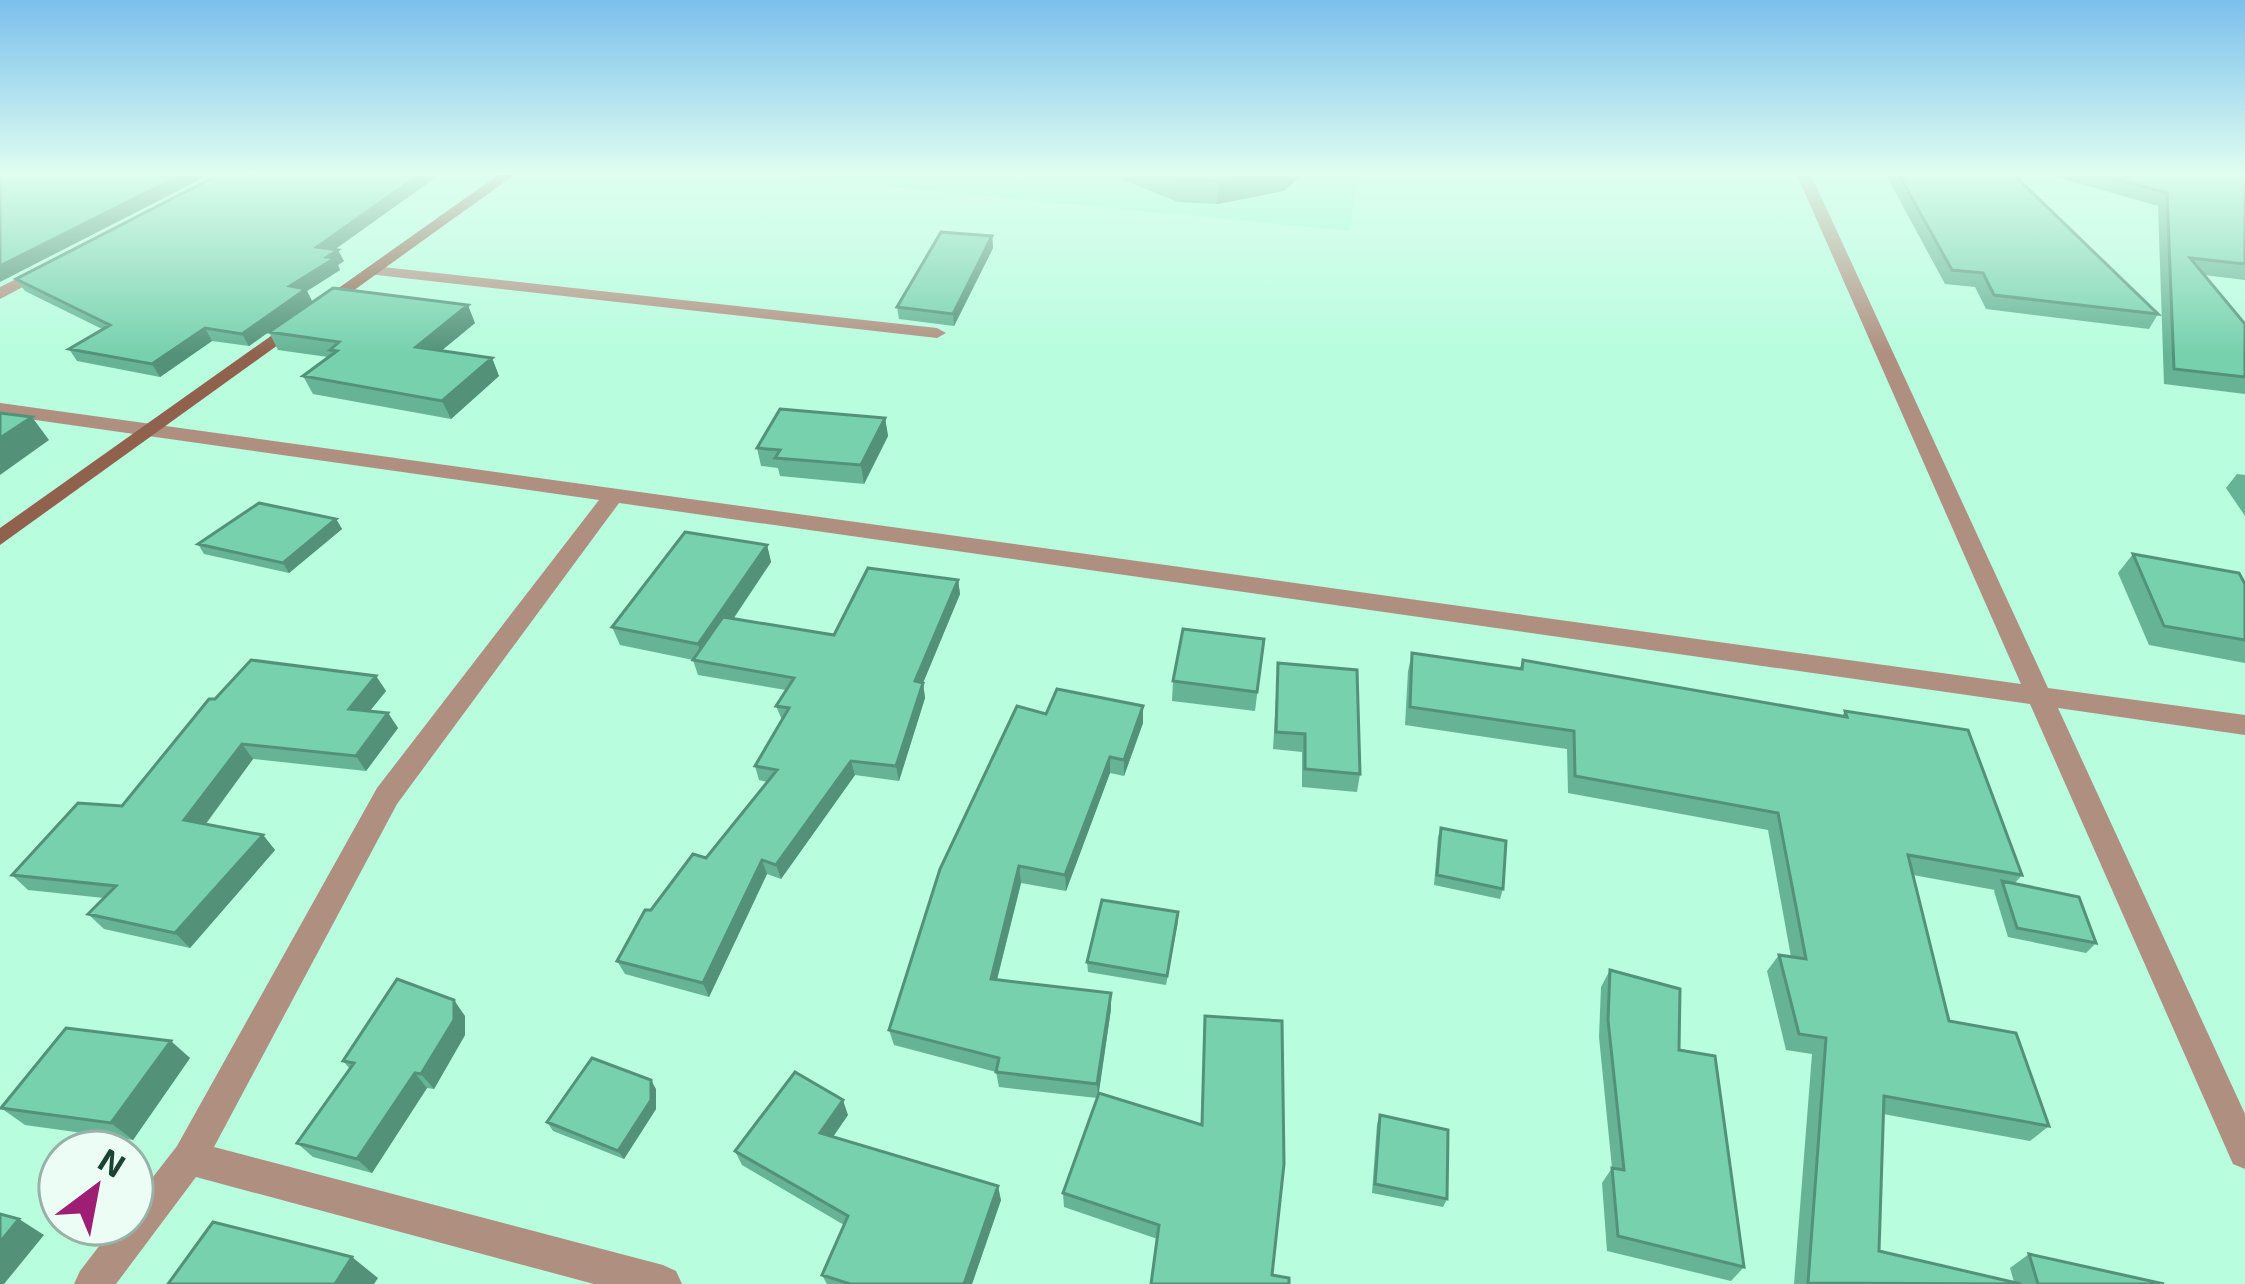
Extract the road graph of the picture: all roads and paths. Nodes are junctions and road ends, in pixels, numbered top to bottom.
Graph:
1 (424, 235) edge
2 (1831, 235) edge
3 (62, 262) edge
4 (374, 271) junction
5 (0, 294) edge
6 (937, 333) edge
7 (0, 409) edge
8 (151, 430) junction
9 (613, 496) junction
10 (0, 538) edge
11 (2040, 696) junction
12 (2245, 725) edge
13 (2245, 1152) edge
14 (189, 1158) junction
15 (93, 1284) edge
16 (663, 1284) edge

1 - 4 street
2 - 11 street
3 - 5 street
4 - 6 street
4 - 8 street
7 - 8 street
8 - 9 street
8 - 10 street
9 - 11 street
9 - 14 street
11 - 12 street
11 - 13 street
14 - 15 street
14 - 16 street

